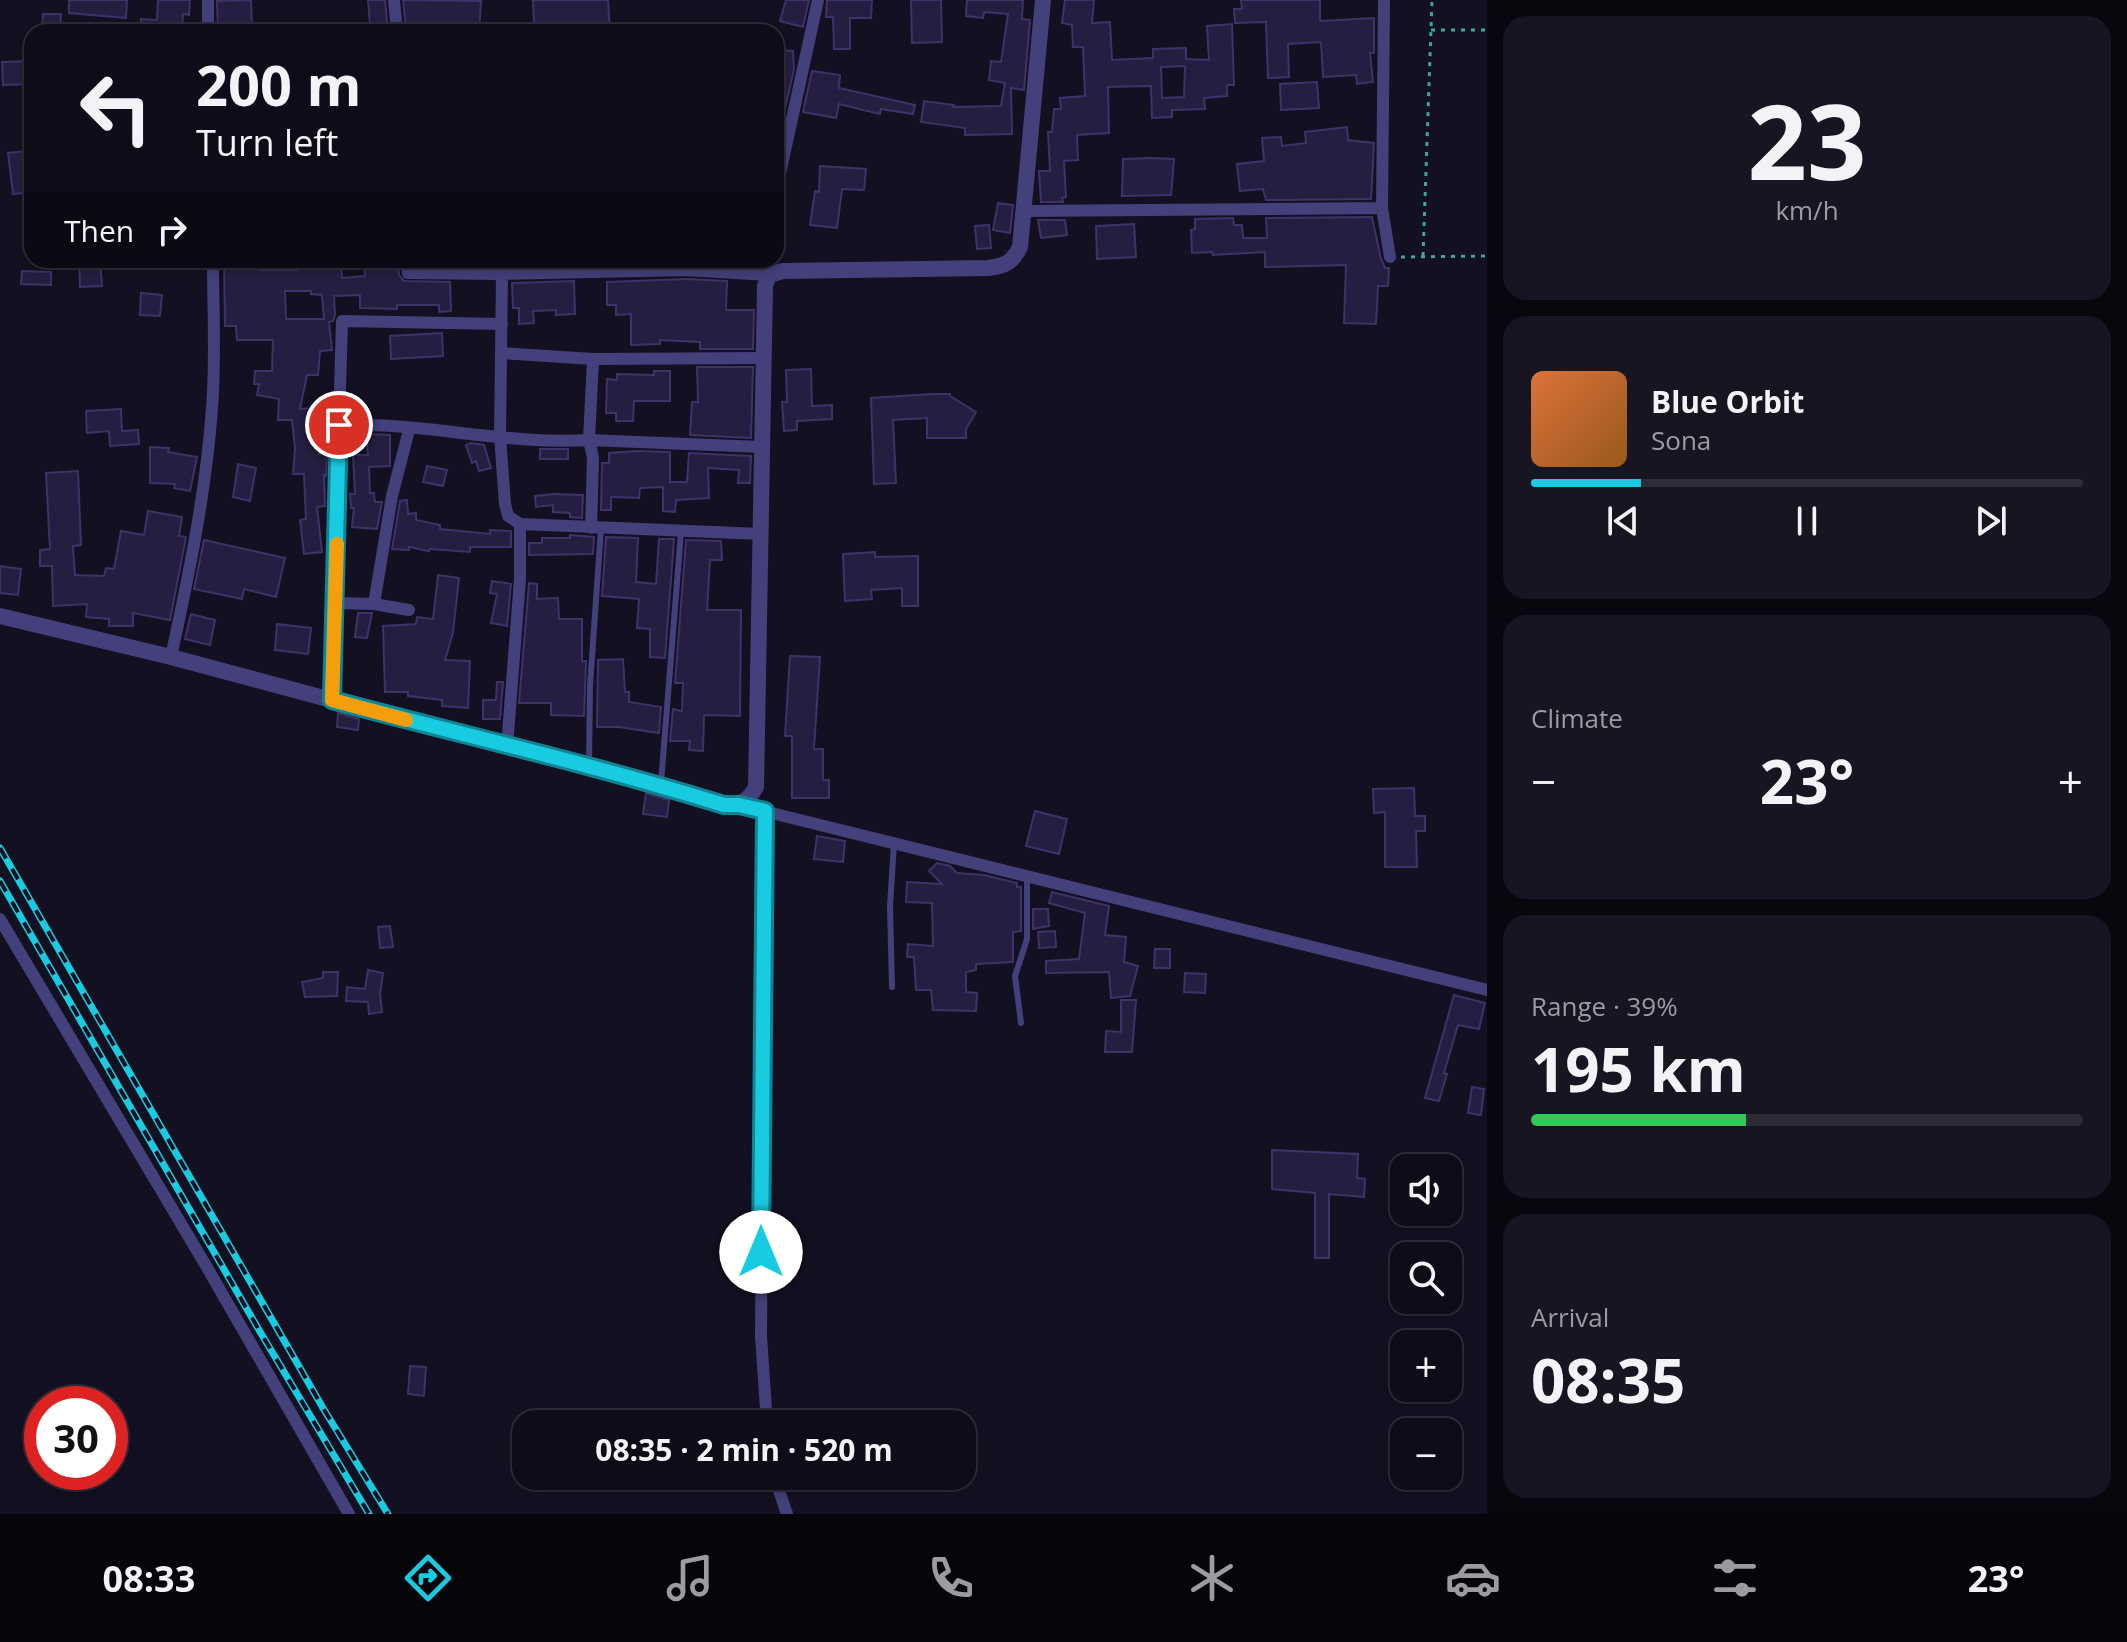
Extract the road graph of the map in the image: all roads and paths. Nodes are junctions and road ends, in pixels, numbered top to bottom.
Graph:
1 (208, 0) edge
2 (394, 0) edge
3 (818, 0) edge
4 (1043, 0) edge
5 (1384, 0) edge
6 (1432, 0) edge
7 (208, 24) edge
8 (396, 24) edge
9 (1430, 30) junction
10 (1487, 30) edge
11 (784, 155) edge
12 (1382, 208) junction
13 (1023, 211) junction
14 (1423, 256) junction
15 (1487, 256) edge
16 (1390, 257) joint
17 (213, 268) edge
18 (407, 268) edge
19 (564, 268) edge
20 (734, 268) edge
21 (767, 270) edge
22 (502, 274) junction
23 (502, 324) junction
24 (502, 353) junction
25 (763, 358) junction
26 (593, 359) junction
27 (339, 425) junction
28 (409, 430) junction
29 (500, 436) junction
30 (589, 440) junction
31 (761, 447) junction
32 (520, 524) junction
33 (596, 528) junction
34 (681, 532) junction
35 (761, 534) junction
36 (336, 603) junction
37 (374, 604) junction
38 (409, 610) dead end
39 (0, 616) edge
40 (171, 657) junction
41 (332, 700) junction
42 (507, 747) junction
43 (589, 765) junction
44 (661, 785) junction
45 (739, 805) junction
46 (765, 811) junction
47 (894, 843) junction
48 (1027, 875) junction
49 (0, 919) edge
50 (892, 987) dead end
51 (1487, 990) edge
52 (1021, 1023) dead end
53 (766, 1410) edge
54 (779, 1490) edge
55 (349, 1514) edge
56 (787, 1514) edge

1 - 7 street
2 - 8 street
3 - 11 street
4 - 13 street
5 - 12 street
6 - 9 path
9 - 10 path
9 - 14 path
12 - 13 street
12 - 16 street
13 - 21 street
14 - 15 path
14 - 16 path
17 - 40 street
18 - 22 street
19 - 22 street
20 - 21 street
21 - 25 street
22 - 23 street
23 - 24 street
23 - 27 street
24 - 26 street
24 - 29 street
25 - 26 street
25 - 31 street
26 - 30 street
27 - 28 street
27 - 36 street
28 - 29 street
28 - 37 street
29 - 30 street
29 - 32 street
30 - 31 street
30 - 33 street
31 - 35 street
32 - 33 street
32 - 42 street
33 - 34 street
33 - 43 lane
34 - 35 street
34 - 44 lane
35 - 45 street
36 - 37 street
36 - 41 street
37 - 38 street
39 - 40 street
40 - 41 street
41 - 42 street
42 - 43 street
43 - 44 street
44 - 45 street
45 - 46 street
46 - 47 street
46 - 53 street
47 - 48 street
47 - 50 lane
48 - 51 street
48 - 52 lane
49 - 55 street
54 - 56 street

